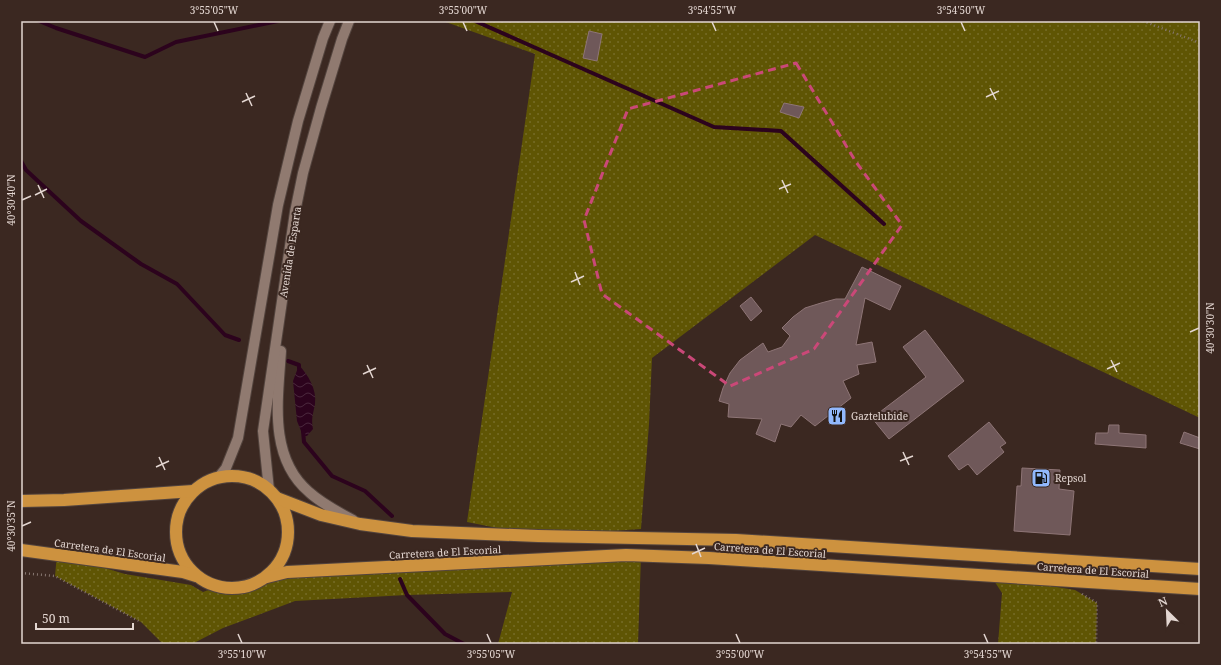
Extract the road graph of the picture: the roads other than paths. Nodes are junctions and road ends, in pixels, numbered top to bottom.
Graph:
1 (330, 21) edge
2 (349, 21) edge
3 (284, 291) junction
4 (218, 478) junction
5 (193, 491) junction
6 (273, 494) junction
7 (21, 501) edge
8 (360, 524) junction
9 (21, 550) edge
10 (1200, 569) edge
11 (196, 576) junction
12 (267, 577) junction
13 (1200, 588) edge

1 - 4 main road, Avenida de Esparta
2 - 3 main road, Avenida de Esparta
3 - 6 main road, Avenida de Esparta
3 - 8 main road
4 - 5 highway
4 - 6 highway
5 - 7 highway
5 - 11 highway
6 - 8 highway, Carretera de El Escorial
6 - 12 highway
8 - 10 highway, Carretera de El Escorial
9 - 11 highway, Carretera de El Escorial
11 - 12 highway
12 - 13 highway, Carretera de El Escorial

